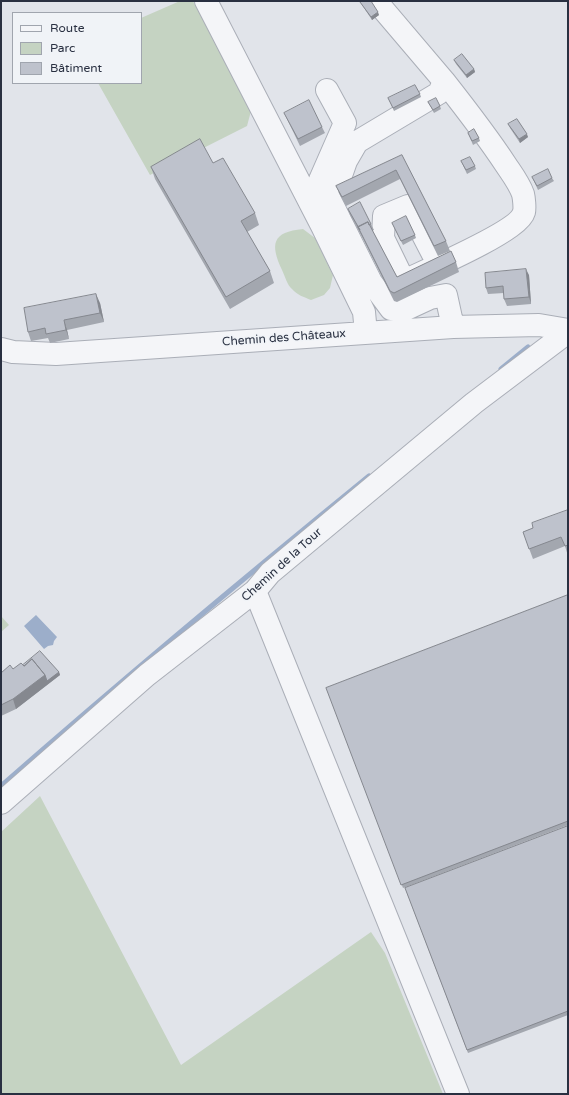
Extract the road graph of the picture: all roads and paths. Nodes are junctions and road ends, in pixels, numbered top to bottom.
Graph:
1 (206, 1) edge
2 (376, 1) edge
3 (444, 81) junction
4 (327, 90) dead end
5 (320, 180) junction
6 (334, 208) junction
7 (322, 226) junction
8 (438, 264) edge
9 (453, 327) junction
10 (568, 331) edge
11 (366, 333) junction
12 (1, 349) edge
13 (255, 591) junction
14 (1, 803) edge
15 (458, 1094) edge

1 - 7 street
2 - 3 street
3 - 5 street
3 - 8 street
4 - 5 street
5 - 6 street
6 - 7 street
6 - 9 street
7 - 11 street
9 - 10 street, Chemin des Châteaux
9 - 11 street, Chemin des Châteaux
10 - 13 street, Chemin de la Tour
11 - 12 street, Chemin des Châteaux
13 - 14 street, Chemin de la Tour
13 - 15 street

